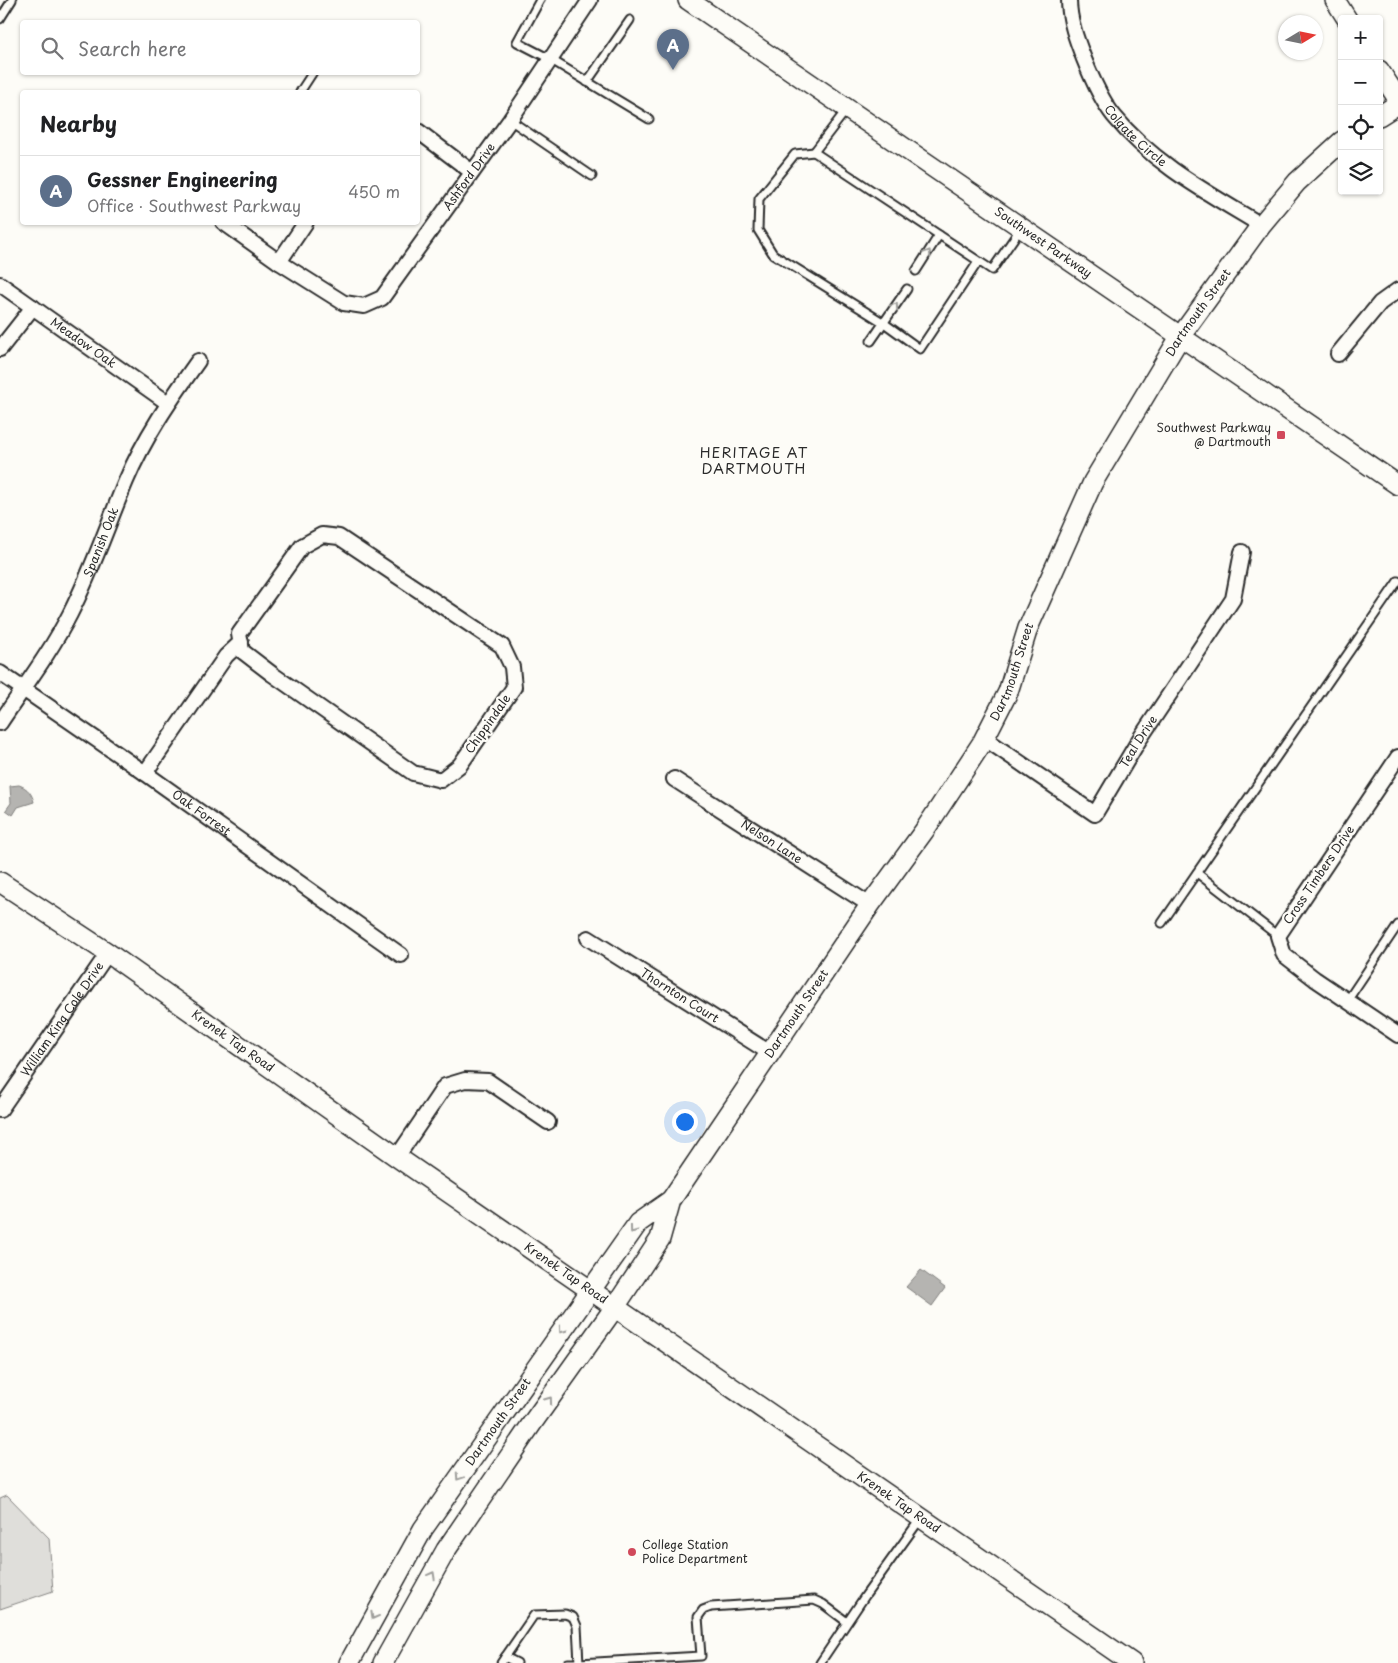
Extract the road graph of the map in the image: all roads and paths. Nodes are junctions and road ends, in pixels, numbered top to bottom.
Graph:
1 (12, 0) edge
2 (540, 0) edge
3 (590, 0) edge
4 (688, 0) edge
5 (1070, 0) edge
6 (1335, 0) edge
7 (1344, 15) edge
8 (0, 19) edge
9 (630, 20) dead end
10 (550, 59) junction
11 (311, 75) edge
12 (1383, 76) edge
13 (587, 82) junction
14 (301, 90) edge
15 (1398, 99) edge
16 (1398, 104) edge
17 (847, 109) junction
18 (1383, 113) edge
19 (649, 119) dead end
20 (510, 120) junction
21 (420, 133) edge
22 (1338, 145) edge
23 (814, 152) junction
24 (472, 172) junction
25 (592, 176) dead end
26 (227, 225) edge
27 (304, 225) edge
28 (1261, 226) junction
29 (1021, 228) junction
30 (939, 235) junction
31 (279, 262) junction
32 (978, 262) junction
33 (916, 271) dead end
34 (0, 284) edge
35 (906, 289) dead end
36 (1398, 290) edge
37 (33, 307) junction
38 (884, 323) junction
39 (1180, 337) junction
40 (872, 341) dead end
41 (0, 350) edge
42 (1338, 354) dead end
43 (198, 361) dead end
44 (168, 403) junction
45 (1398, 485) edge
46 (1242, 552) dead end
47 (1398, 581) edge
48 (240, 642) junction
49 (0, 673) edge
50 (23, 688) junction
51 (0, 723) edge
52 (984, 738) junction
53 (1398, 757) edge
54 (145, 773) junction
55 (674, 779) dead end
56 (1196, 873) junction
57 (0, 882) edge
58 (870, 905) junction
59 (1162, 923) dead end
60 (1398, 925) edge
61 (1278, 936) junction
62 (588, 938) dead end
63 (108, 953) junction
64 (401, 955) dead end
65 (1347, 1001) junction
66 (1398, 1035) edge
67 (770, 1053) junction
68 (0, 1110) edge
69 (548, 1122) dead end
70 (397, 1157) junction
71 (671, 1200) junction
72 (590, 1290) junction
73 (615, 1307) junction
74 (921, 1518) junction
75 (847, 1622) junction
76 (503, 1660) edge
77 (579, 1662) edge
78 (349, 1663) edge
79 (383, 1663) edge
80 (517, 1663) edge
81 (568, 1663) edge
82 (820, 1663) edge
83 (1132, 1663) edge

1 - 8 lane
2 - 10 lane
3 - 10 street, Ashford Drive
4 - 17 street, Southwest Parkway
5 - 28 street, Colgate Circle
6 - 7 street
9 - 13 lane
10 - 13 lane
10 - 20 street, Ashford Drive
11 - 14 lane
12 - 15 street
13 - 19 lane
16 - 18 street
17 - 23 lane
17 - 29 street, Southwest Parkway
20 - 24 street, Ashford Drive
20 - 25 lane
21 - 24 street
22 - 28 street, Dartmouth Street
23 - 30 lane
23 - 38 lane
24 - 31 street, Ashford Drive
26 - 31 street, Ashford Drive
27 - 31 street
28 - 39 street, Dartmouth Street
29 - 32 lane
29 - 39 street, Southwest Parkway
30 - 32 lane
33 -> 30 lane
32 - 38 lane
34 - 37 street, Meadow Oak
38 -> 35 lane
36 - 42 street
37 - 41 street
37 - 44 street, Meadow Oak
38 - 40 lane
39 - 45 street, Southwest Parkway
39 - 52 street, Dartmouth Street
43 - 44 street, Spanish Oak
44 - 50 street, Spanish Oak
46 - 52 street, Teal Drive
47 - 56 lane
48 - 48 street, Chippindale
48 - 54 street, Chippindale
49 - 50 street, Oak Forrest
50 - 51 street, Spanish Oak
50 - 54 street, Oak Forrest
52 - 58 street, Dartmouth Street
53 - 61 street, Cross Timbers Drive
54 - 64 street, Oak Forrest
55 - 58 street, Nelson Lane
56 - 59 lane
56 - 61 lane
57 - 63 street, Krenek Tap Road
58 - 67 street, Dartmouth Street
60 - 65 lane
61 - 65 street, Cross Timbers Drive
62 - 67 street, Thornton Court
63 - 68 street, William King Cole Drive
63 - 70 street, Krenek Tap Road
65 - 66 street, Cross Timbers Drive
67 - 71 street, Dartmouth Street
69 - 70 street
70 - 72 street, Krenek Tap Road
71 -> 72 street, Dartmouth Street
71 - 73 street, Dartmouth Street
72 - 73 street, Krenek Tap Road
72 -> 78 street, Dartmouth Street
73 - 74 street, Krenek Tap Road
79 -> 73 street, Dartmouth Street
74 - 75 lane
74 - 83 street, Krenek Tap Road
75 - 77 lane
75 - 82 lane
76 - 77 lane
76 - 80 lane
77 - 81 lane

